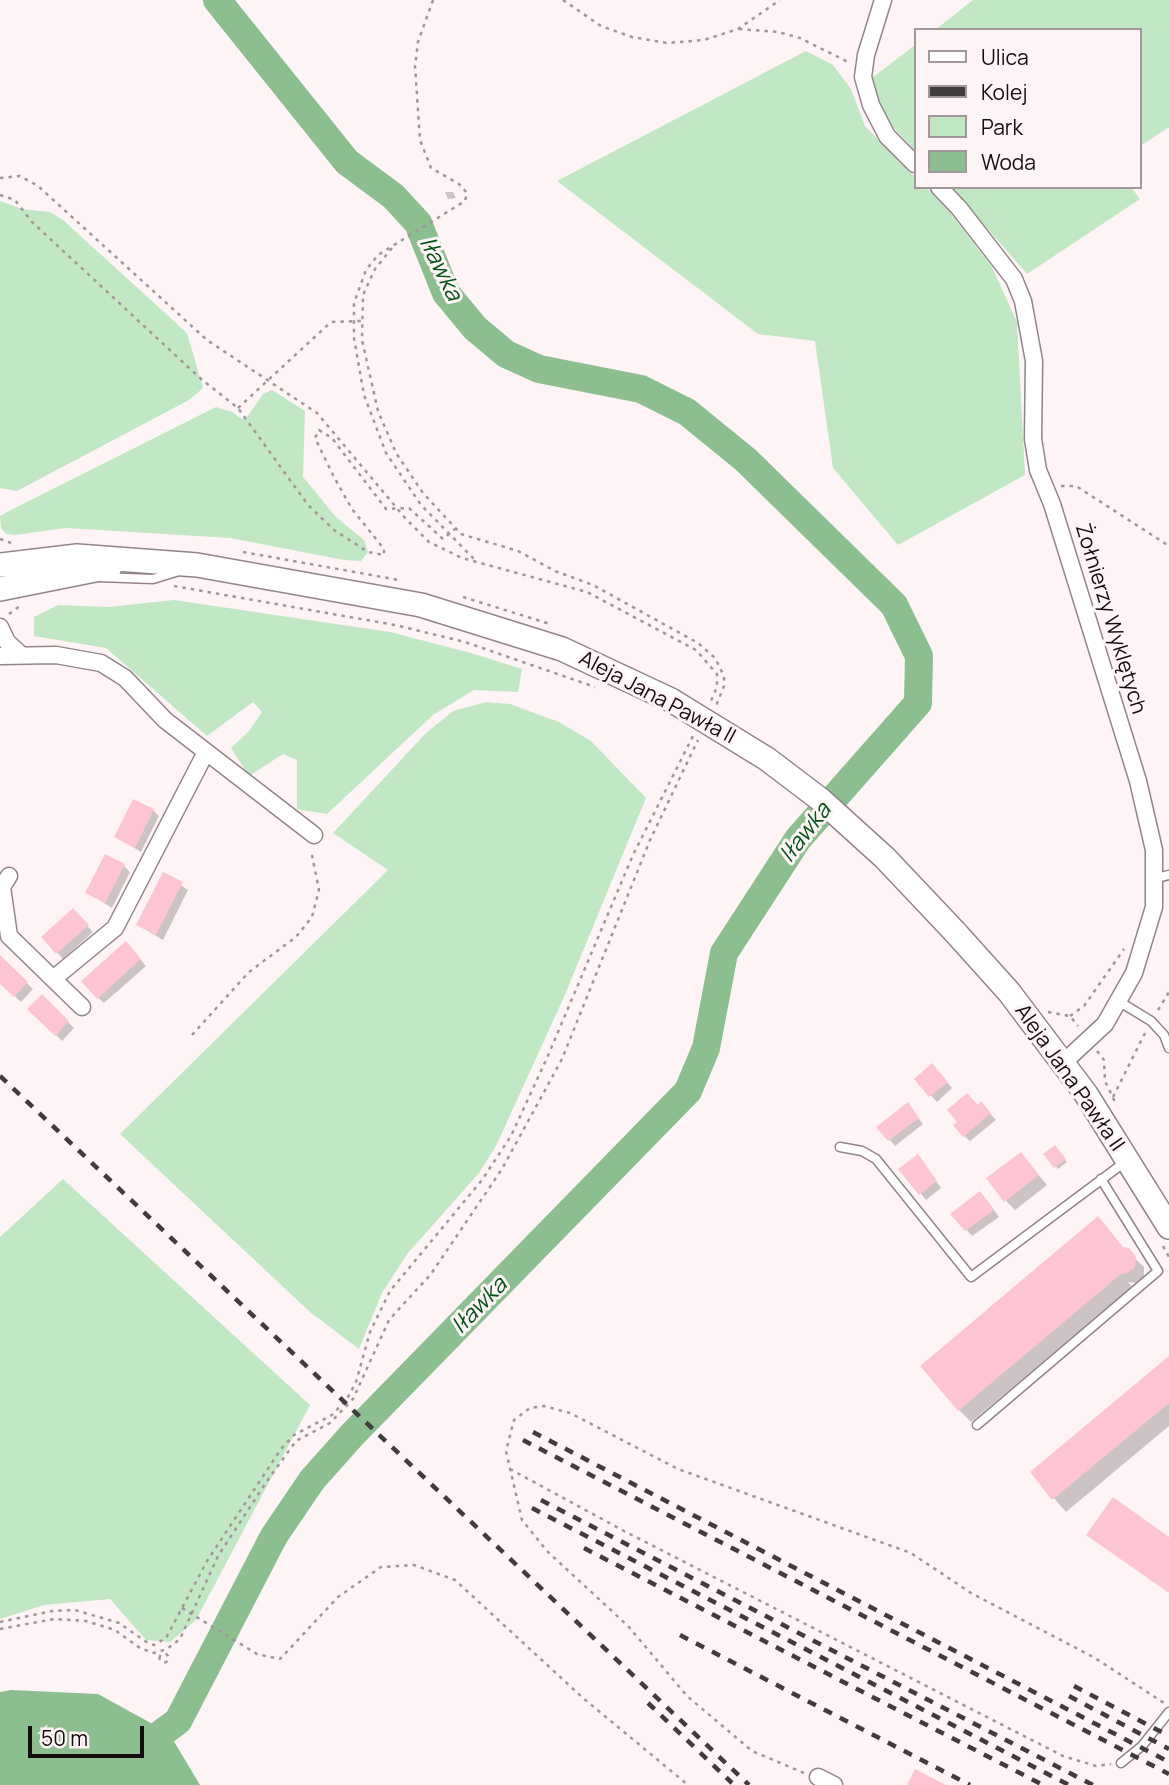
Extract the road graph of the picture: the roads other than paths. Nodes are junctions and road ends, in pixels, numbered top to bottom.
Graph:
1 (883, 0) edge
2 (914, 163) edge
3 (941, 189) edge
4 (144, 561) junction
5 (0, 565) edge
6 (197, 565) junction
7 (79, 573) junction
8 (0, 589) edge
9 (4, 621) edge
10 (19, 653) junction
11 (0, 656) edge
12 (206, 752) junction
13 (314, 835) dead end
14 (9, 876) dead end
15 (1162, 876) edge
16 (53, 979) junction
17 (1120, 1002) junction
18 (82, 1007) dead end
19 (1169, 1048) edge
20 (1063, 1063) junction
21 (840, 1147) dead end
22 (1128, 1160) junction
23 (1101, 1179) junction
24 (1166, 1236) edge
25 (977, 1425) dead end
26 (1169, 1710) edge
27 (1121, 1763) road end
28 (818, 1777) road end
29 (834, 1785) edge

1 - 2 street
3 - 15 street, Żołnierzy Wyklętych
4 - 5 main road, Aleja Jana Pawła II
4 - 6 main road, Aleja Jana Pawła II
4 - 7 main road, Aleja Jana Pawła II
6 - 7 lane
6 - 20 main road, Aleja Jana Pawła II, bridge
7 - 8 main road, Aleja Jana Pawła II
9 - 10 street
10 - 11 street
10 - 12 street
12 - 13 street
12 - 16 street
14 - 16 street
15 - 17 street, Żołnierzy Wyklętych
16 - 18 street
17 - 19 lane
17 - 20 street, Żołnierzy Wyklętych
20 - 22 main road, Aleja Jana Pawła II
21 - 23 lane
22 - 23 lane
22 - 24 main road, Aleja Jana Pawła II
23 - 25 lane
26 - 27 lane
28 - 29 street

